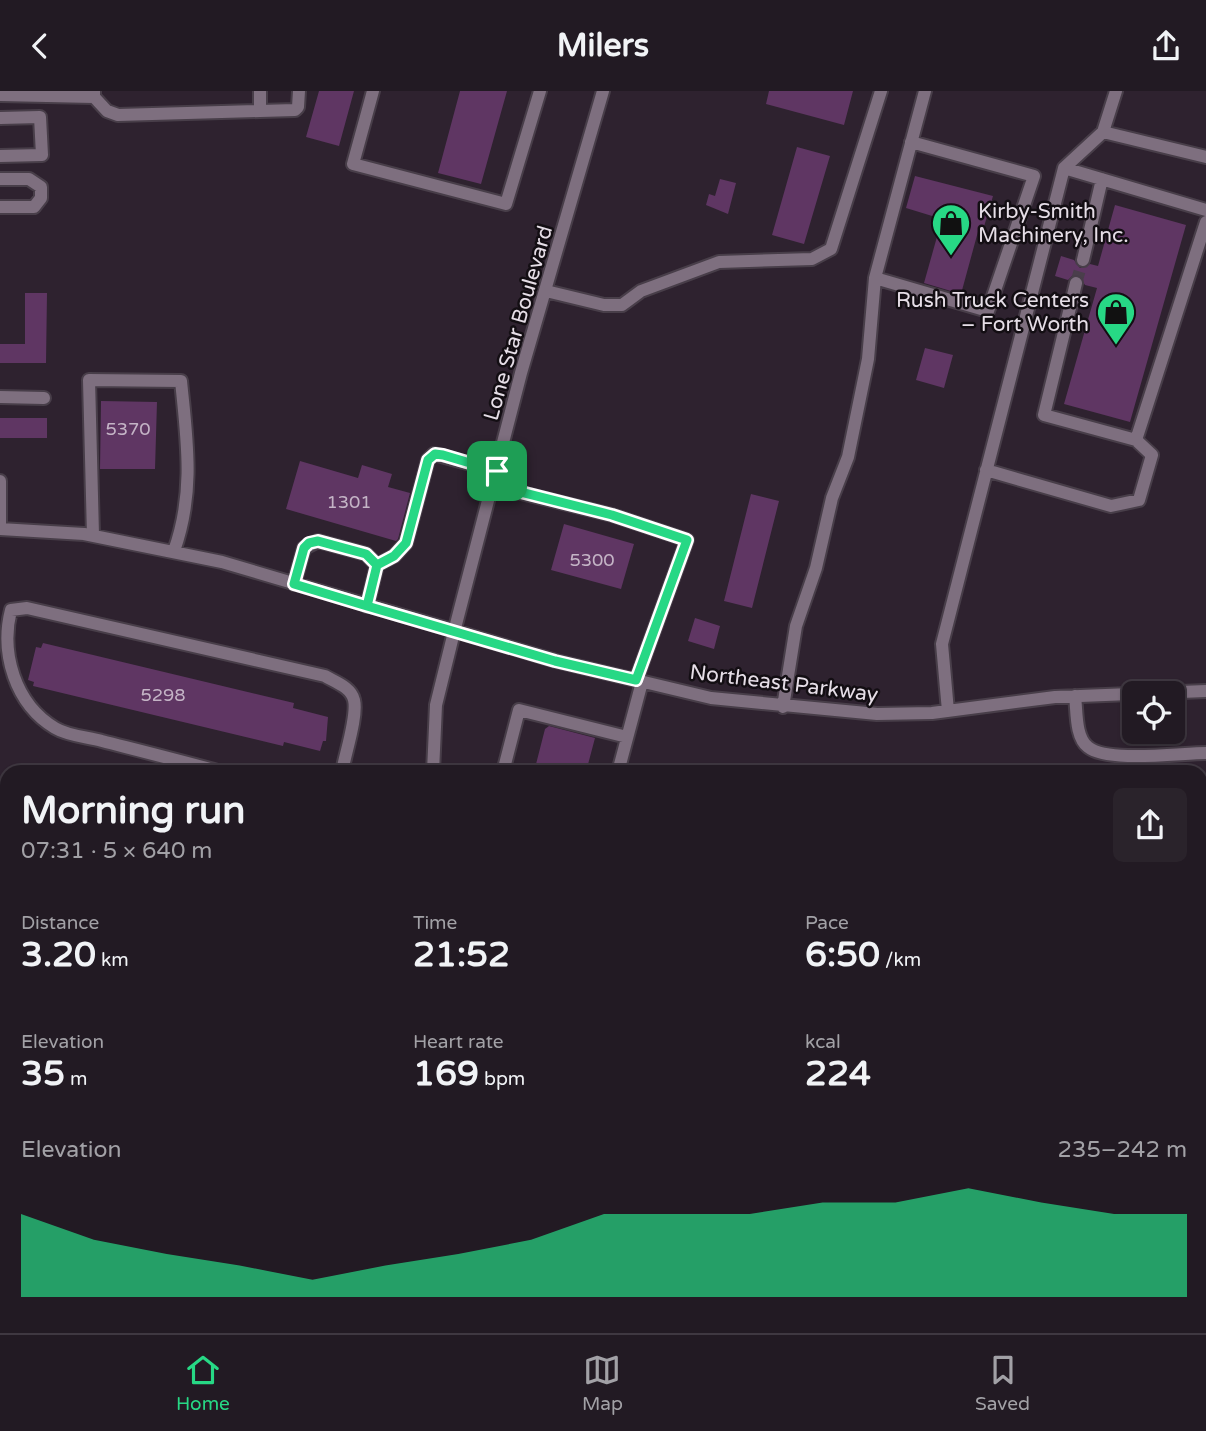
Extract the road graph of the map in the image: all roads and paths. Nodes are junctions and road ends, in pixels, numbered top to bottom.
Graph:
1 (260, 91) edge
2 (299, 91) edge
3 (373, 91) edge
4 (540, 91) edge
5 (603, 91) edge
6 (881, 91) edge
7 (925, 91) edge
8 (1116, 91) edge
9 (94, 94) edge
10 (0, 95) edge
11 (260, 111) junction
12 (0, 118) edge
13 (1103, 132) junction
14 (911, 142) junction
15 (0, 156) edge
16 (1206, 157) edge
17 (1064, 168) junction
18 (0, 179) edge
19 (1102, 179) junction
20 (0, 207) edge
21 (1206, 209) edge
22 (1206, 222) edge
23 (1083, 260) tunnel mouth
24 (875, 278) junction
25 (1076, 283) tunnel mouth
26 (546, 291) junction
27 (0, 397) edge
28 (44, 398) dead end
29 (1136, 440) junction
30 (986, 470) junction
31 (497, 471) junction
32 (0, 481) edge
33 (493, 485) junction
34 (0, 529) edge
35 (93, 535) junction
36 (174, 551) junction
37 (377, 565) junction
38 (294, 584) junction
39 (367, 606) junction
40 (454, 632) junction
41 (639, 681) junction
42 (1206, 691) edge
43 (1074, 696) junction
44 (783, 707) junction
45 (947, 711) junction
46 (627, 737) junction
47 (1206, 753) edge
48 (194, 765) edge
49 (343, 765) edge
50 (433, 765) edge
51 (505, 765) edge
52 (620, 765) edge

1 - 11 street
2 - 11 street
3 - 4 street
5 - 26 street, Lone Star Boulevard
6 - 26 street
7 - 14 street
8 - 13 street
9 - 10 street
9 - 11 street
12 - 15 street
13 - 16 street
13 - 17 street
14 - 24 street
14 - 24 street
17 - 19 street
17 - 30 street
18 - 20 street
19 - 21 street
19 - 23 street
22 - 29 street
24 - 44 street
25 - 29 street
26 - 31 street, Lone Star Boulevard
27 - 28 street
29 - 30 street
30 - 45 street
31 - 33 street, Lone Star Boulevard
31 - 37 street
32 - 34 street
33 - 40 street, Lone Star Boulevard
33 - 41 street
34 - 35 street, Northeast Parkway
35 - 36 street, Northeast Parkway
35 - 36 street
36 - 38 street, Northeast Parkway
37 - 38 street
37 - 39 street
38 - 39 street, Northeast Parkway
39 - 40 street, Northeast Parkway
40 - 41 street, Northeast Parkway
40 - 50 street, Lone Star Boulevard
41 - 44 street, Northeast Parkway
41 - 46 street
42 - 43 street, Northeast Parkway
43 - 45 street, Northeast Parkway
43 - 47 street
44 - 45 street, Northeast Parkway
46 - 51 street
46 - 52 street
48 - 49 street

